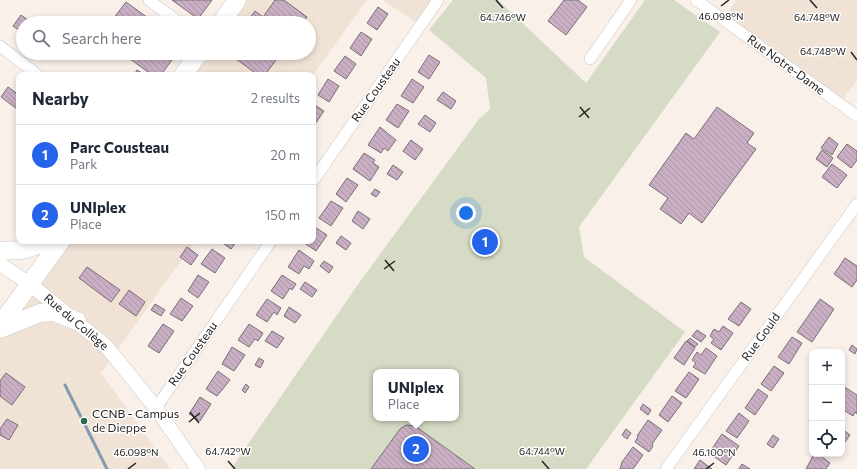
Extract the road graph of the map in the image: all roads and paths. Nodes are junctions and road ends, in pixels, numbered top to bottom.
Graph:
1 (149, 0) edge
2 (237, 0) edge
3 (438, 0) edge
4 (631, 0) edge
5 (696, 0) edge
6 (171, 16) edge
7 (226, 16) edge
8 (0, 46) edge
9 (16, 58) edge
10 (590, 59) dead end
11 (18, 60) edge
12 (194, 60) edge
13 (34, 72) edge
14 (185, 72) edge
15 (857, 116) edge
16 (316, 177) edge
17 (857, 204) edge
18 (41, 244) edge
19 (59, 244) edge
20 (269, 244) edge
21 (0, 251) edge
22 (0, 264) edge
23 (30, 284) junction
24 (77, 321) junction
25 (0, 325) edge
26 (0, 329) edge
27 (156, 408) junction
28 (198, 469) edge
29 (666, 469) edge

1 - 6 street
2 - 7 main road
3 - 16 street, Rue Cousteau
4 - 10 street
5 - 15 street, Rue Notre-Dame
8 - 9 street
11 - 13 street
12 - 14 main road
17 - 29 street, Rue Gould
18 - 21 main road
19 - 23 main road
20 - 27 street, Rue Cousteau
22 - 23 street, Rue du Collège
23 - 24 street, Rue du Collège
23 - 25 main road
24 - 26 main road
24 - 27 street, Rue du Collège
27 - 28 street, Rue du Collège

